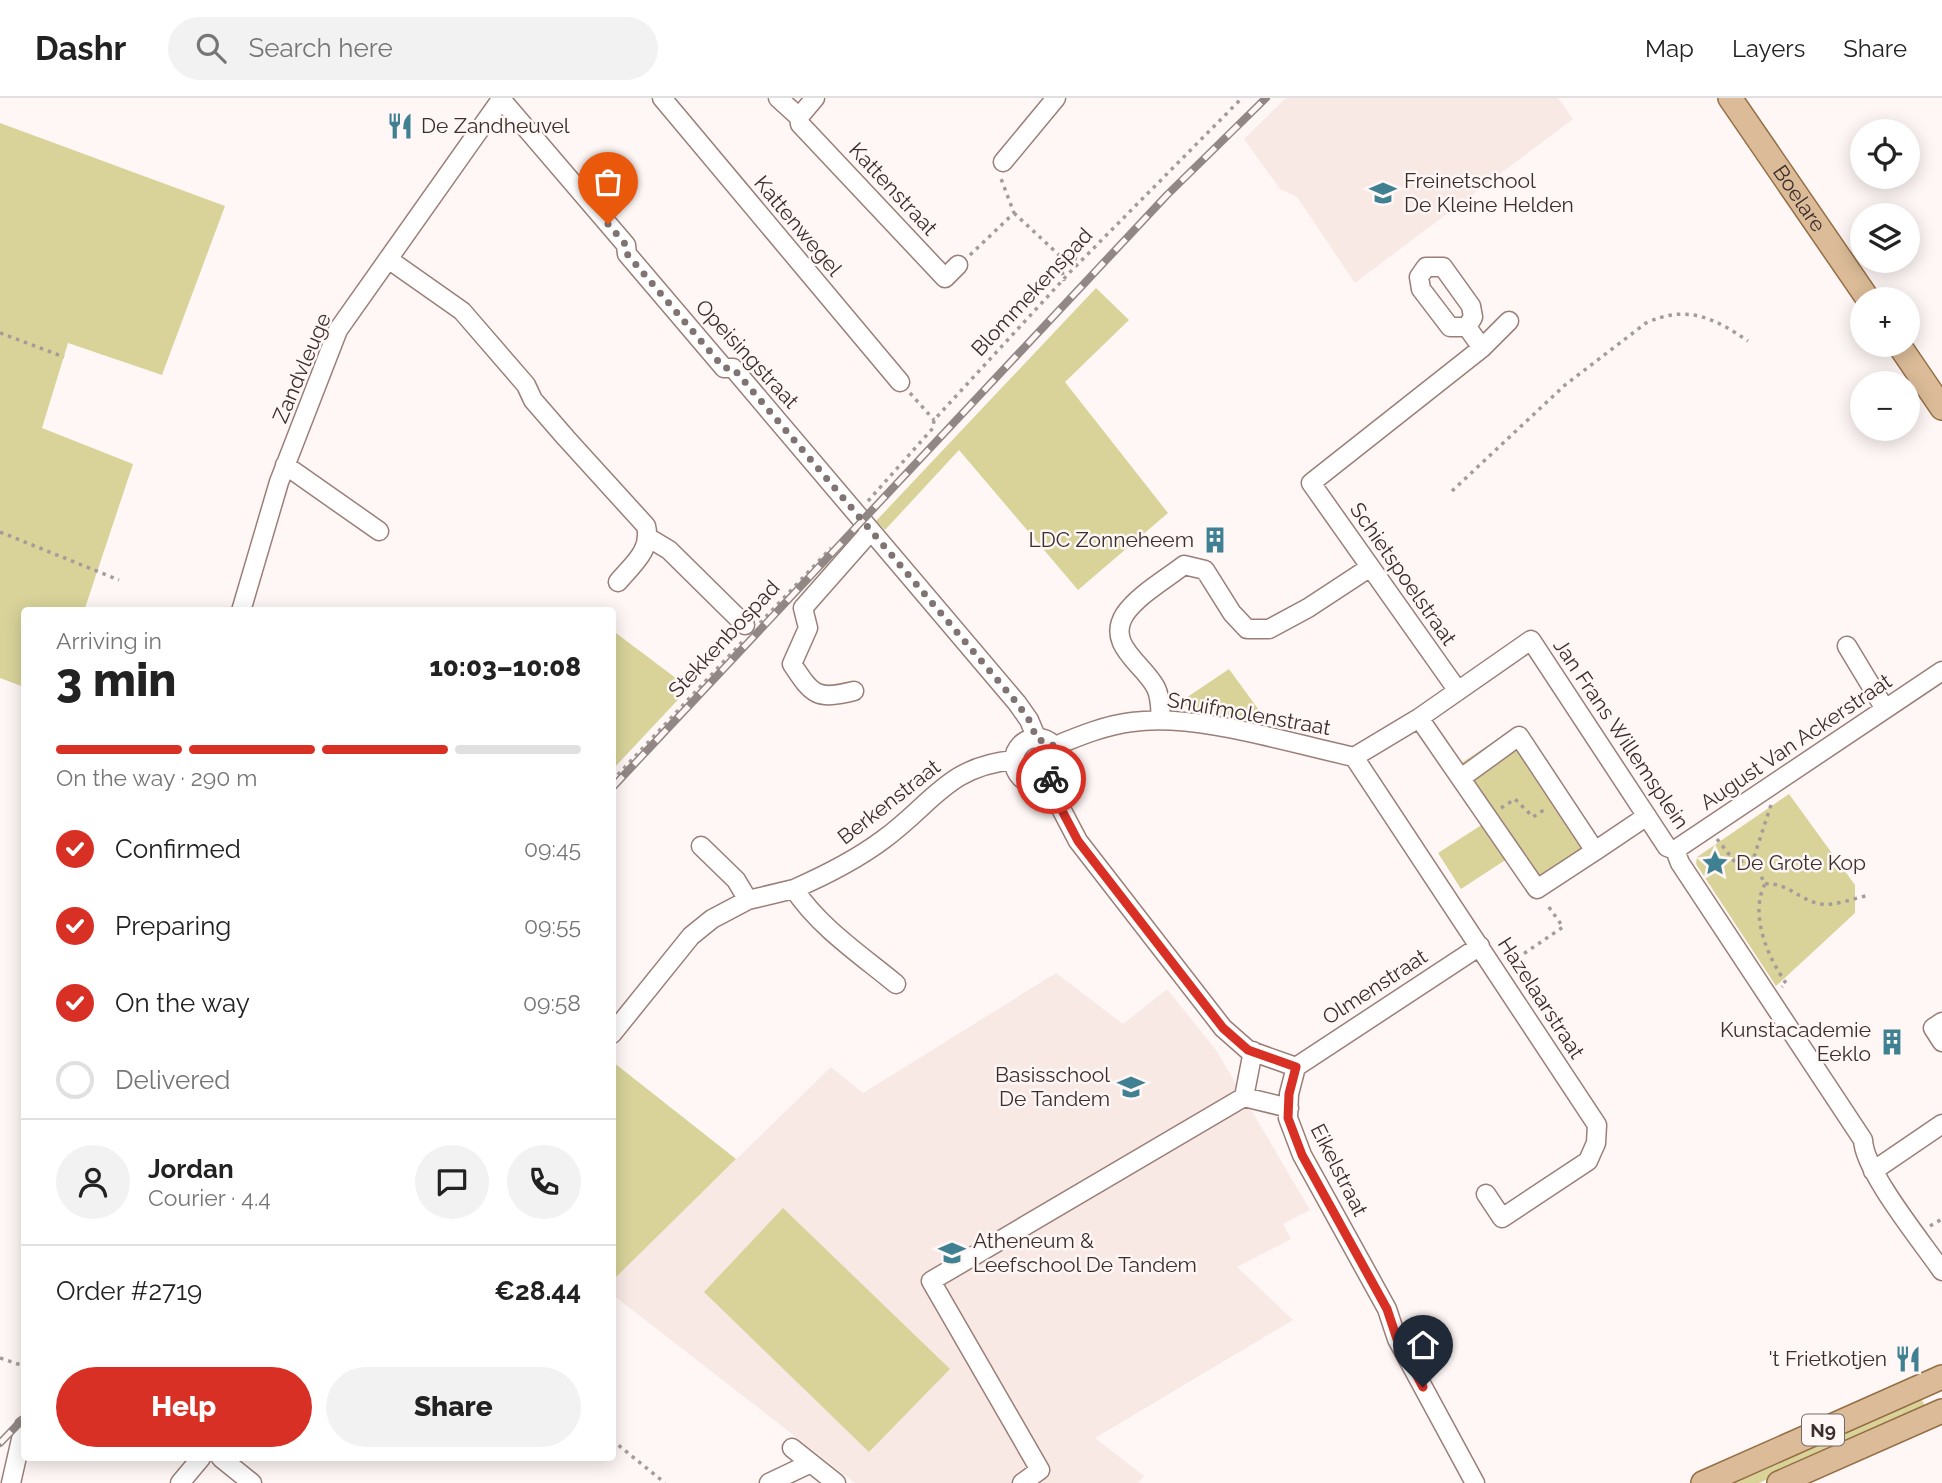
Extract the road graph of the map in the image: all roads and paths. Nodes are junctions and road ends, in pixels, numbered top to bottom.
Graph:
1 (662, 98) edge
2 (778, 98) edge
3 (816, 98) edge
4 (1055, 98) edge
5 (1242, 98) edge
6 (1730, 98) edge
7 (501, 99) edge
8 (800, 117) junction
9 (1003, 162) joint
10 (1014, 213) junction
11 (1059, 255) junction
12 (388, 260) junction
13 (1083, 260) junction
14 (958, 265) joint
15 (1064, 281) junction
16 (1860, 287) edge
17 (1509, 321) dead end
18 (1467, 327) dead end
19 (0, 333) edge
20 (1748, 341) dead end
21 (1482, 348) junction
22 (64, 357) dead end
23 (1907, 357) edge
24 (900, 382) joint
25 (1942, 408) edge
26 (934, 420) junction
27 (285, 465) junction
28 (1452, 491) dead end
29 (855, 516) junction
30 (379, 531) dead end
31 (0, 532) edge
32 (870, 532) junction
33 (649, 538) junction
34 (836, 543) dead end
35 (1369, 568) junction
36 (119, 580) dead end
37 (618, 582) dead end
38 (242, 607) edge
39 (751, 629) junction
40 (1847, 646) dead end
41 (1942, 671) edge
42 (855, 691) dead end
43 (1458, 691) junction
44 (1885, 709) junction
45 (1419, 718) junction
46 (1161, 720) junction
47 (1037, 739) junction
48 (1055, 746) junction
49 (1354, 757) junction
50 (1014, 760) junction
51 (616, 777) edge
52 (1461, 778) junction
53 (1047, 782) junction
54 (1561, 799) junction
55 (1488, 816) junction
56 (1647, 816) junction
57 (1709, 828) junction
58 (1762, 833) dead end
59 (701, 846) dead end
60 (1675, 850) junction
61 (1595, 851) junction
62 (1753, 860) junction
63 (1765, 884) junction
64 (794, 889) junction
65 (1537, 889) junction
66 (1870, 895) dead end
67 (748, 900) junction
68 (1480, 946) junction
69 (1496, 972) junction
70 (896, 984) dead end
71 (1770, 999) junction
72 (1942, 1022) edge
73 (616, 1029) edge
74 (1942, 1042) edge
75 (1253, 1051) junction
76 (1296, 1067) junction
77 (1244, 1097) junction
78 (1289, 1108) junction
79 (1942, 1124) edge
80 (1874, 1171) junction
81 (1486, 1195) dead end
82 (1942, 1271) edge
83 (0, 1358) edge
84 (21, 1365) edge
85 (1942, 1377) edge
86 (1942, 1410) edge
87 (21, 1439) edge
88 (616, 1443) edge
89 (792, 1448) dead end
90 (198, 1461) edge
91 (225, 1461) edge
92 (811, 1463) junction
93 (11, 1483) edge
94 (180, 1483) edge
95 (252, 1483) edge
96 (665, 1483) edge
97 (769, 1483) edge
98 (836, 1483) edge
99 (1022, 1483) edge
100 (1475, 1483) edge
101 (1703, 1483) edge
102 (1779, 1483) edge

1 - 24 street, Kattenwegel
2 - 8 street, Kattenstraat
3 - 8 street
4 - 9 street
5 - 13 path, Blommekenspad
6 - 16 main road, Boelare
7 - 12 street, Zandvleuge
7 - 29 street, Opeisingstraat
8 - 14 street, Kattenstraat
9 - 10 path
10 - 11 path
10 - 14 path
11 - 13 path
11 - 15 path
12 - 27 street, Zandvleuge
12 - 33 street
13 - 15 path, Blommekenspad
15 - 26 path, Blommekenspad
17 - 21 street
18 - 21 street
19 - 22 path
20 - 28 path
21 - 35 street, Schietspoelstraat
23 - 25 main road
24 - 26 path
26 - 29 path, Blommekenspad
27 - 30 street
27 - 38 street, Zandvleuge
29 - 32 street, Opeisingstraat
31 - 36 path
32 - 42 street
32 - 47 street, Opeisingstraat
33 - 37 street
33 - 39 street
34 - 39 path, Stekkenbospad
35 - 43 street, Schietspoelstraat
35 - 46 street
39 - 51 path, Stekkenbospad
40 - 44 street
41 - 44 street, August Van Ackerstraat
43 - 45 street
43 - 56 street, Jan Frans Willemsplein
44 - 57 street, August Van Ackerstraat
45 - 49 street
45 - 52 street
46 - 48 street, Snuifmolenstraat
46 - 49 street, Snuifmolenstraat
47 - 48 street
47 - 50 street
48 - 53 street
49 - 68 street, Hazelaarstraat
50 - 53 street
50 - 64 street, Berkenstraat
52 - 54 street
52 - 55 street
53 - 75 street
54 - 55 path
54 - 61 street
55 - 65 street
56 - 60 street, Jan Frans Willemsplein
56 - 61 street
57 - 60 street, August Van Ackerstraat
57 - 62 path
58 - 62 path
59 - 67 street
60 - 71 street, Jan Frans Willemsplein
61 - 65 street
62 - 63 path
63 - 66 path
63 - 71 path
64 - 67 street, Berkenstraat
64 - 70 street
65 - 69 path
67 - 73 street, Berkenstraat
68 - 69 street, Hazelaarstraat
68 - 76 street, Olmenstraat
69 - 81 street, Hazelaarstraat
71 - 80 street, Jan Frans Willemsplein
72 - 74 street
75 - 76 street
75 - 77 street
76 - 78 street, Eikelstraat
77 - 78 street
77 - 99 street
78 - 100 street, Eikelstraat
79 - 80 street
80 - 82 street, Jan Frans Willemsplein
83 - 84 path
85 - 101 main road, N9
86 - 102 main road, N9
87 - 93 street
88 - 96 path
89 - 92 street
90 - 94 street
91 - 95 street
92 - 97 street
92 - 98 street

